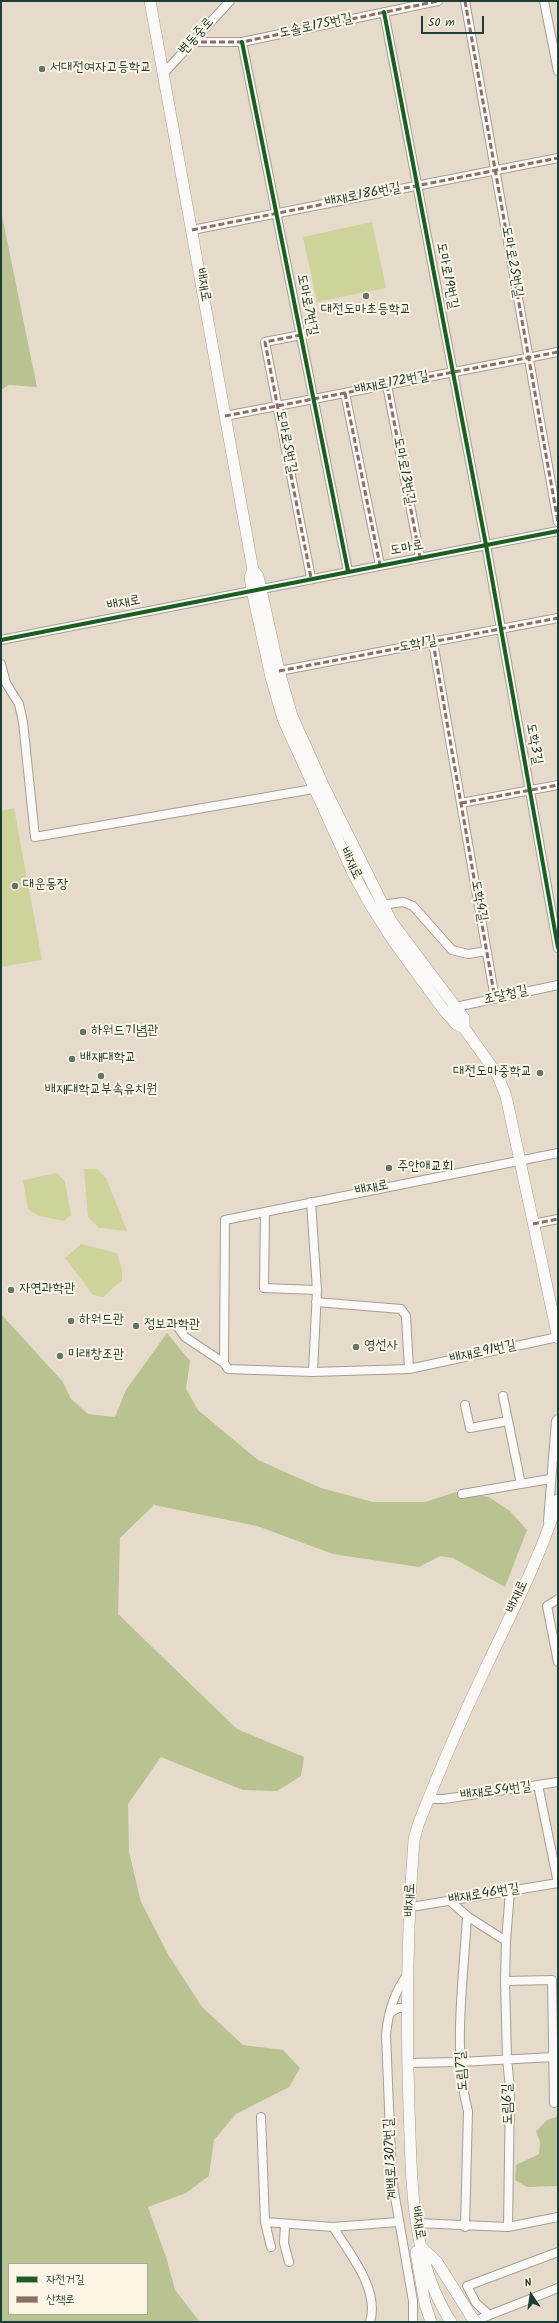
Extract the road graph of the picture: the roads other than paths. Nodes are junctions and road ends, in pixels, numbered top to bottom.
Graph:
1 (150, 1) edge
2 (230, 1) edge
3 (438, 1) edge
4 (465, 1) edge
5 (544, 1) edge
6 (384, 12) junction
7 (192, 42) junction
8 (242, 42) junction
9 (558, 71) edge
10 (164, 73) junction
11 (558, 158) edge
12 (495, 170) junction
13 (418, 186) junction
14 (276, 214) junction
15 (192, 230) junction
16 (301, 335) junction
17 (558, 352) edge
18 (528, 358) junction
19 (453, 372) junction
20 (387, 385) junction
21 (345, 393) junction
22 (314, 399) junction
23 (278, 406) junction
24 (225, 416) junction
25 (558, 522) edge
26 (558, 530) edge
27 (486, 544) junction
28 (420, 557) junction
29 (380, 565) junction
30 (348, 571) junction
31 (311, 578) junction
32 (256, 589) junction
33 (558, 618) edge
34 (502, 628) junction
35 (1, 640) edge
36 (433, 642) junction
37 (1, 664) edge
38 (279, 671) junction
39 (288, 717) junction
40 (558, 785) edge
41 (319, 788) junction
42 (530, 790) junction
43 (461, 803) junction
44 (358, 871) junction
45 (381, 905) junction
46 (558, 948) edge
47 (487, 951) junction
48 (558, 985) edge
49 (495, 999) junction
50 (455, 1008) junction
51 (443, 1009) junction
52 (464, 1028) junction
53 (558, 1153) edge
54 (519, 1160) junction
55 (311, 1202) junction
56 (266, 1212) junction
57 (558, 1219) edge
58 (533, 1224) junction
59 (317, 1290) junction
60 (316, 1302) junction
61 (174, 1322) dead end
62 (558, 1337) edge
63 (224, 1363) junction
64 (409, 1369) junction
65 (313, 1372) junction
66 (503, 1396) dead end
67 (465, 1405) dead end
68 (558, 1419) edge
69 (508, 1421) junction
70 (550, 1479) junction
71 (521, 1484) junction
72 (462, 1494) dead end
73 (558, 1500) edge
74 (548, 1528) junction
75 (558, 1599) edge
76 (558, 1662) edge
77 (558, 1782) edge
78 (538, 1785) junction
79 (428, 1799) junction
80 (558, 1883) edge
81 (510, 1891) junction
82 (450, 1901) junction
83 (411, 1907) junction
84 (468, 1916) junction
85 (506, 1941) junction
86 (409, 1974) junction
87 (505, 1981) junction
88 (407, 2013) junction
89 (387, 2018) junction
90 (554, 2056) junction
91 (506, 2058) junction
92 (460, 2062) junction
93 (408, 2063) junction
94 (554, 2103) dead end
95 (261, 2117) dead end
96 (414, 2212) junction
97 (558, 2217) edge
98 (265, 2222) junction
99 (398, 2222) junction
100 (285, 2224) junction
101 (416, 2224) junction
102 (465, 2226) junction
103 (333, 2227) junction
104 (508, 2227) junction
105 (420, 2245) junction
106 (271, 2246) dead end
107 (558, 2252) edge
108 (289, 2262) dead end
109 (558, 2288) edge
110 (488, 2314) junction
111 (473, 2320) edge
112 (370, 2322) edge
113 (413, 2322) edge
114 (431, 2322) edge
115 (451, 2322) edge

1 - 10 main road, 배재로
2 - 7 street, 변동중로
3 - 6 street, 도솔로175번길
4 - 12 street, 도마로25번길
5 - 9 street
6 - 8 street, 도솔로175번길
6 - 13 street, 도마로19번길
7 - 8 street, 도솔로175번길
7 - 10 street, 변동중로
8 - 14 street, 도마로7번길
10 - 15 main road, 배재로
11 - 12 street, 배재로186번길
12 - 13 street, 배재로186번길
12 - 18 street, 도마로25번길
13 - 14 street, 배재로186번길
13 - 19 street, 도마로19번길
14 - 15 street, 배재로186번길
14 - 16 street, 도마로7번길
15 - 24 main road, 배재로
16 - 22 street, 도마로7번길
16 - 23 street, 도마로5번길
17 - 18 street, 배재로172번길
18 - 19 street, 배재로172번길
18 - 25 street, 도마로25번길
19 - 20 street, 배재로172번길
19 - 27 street, 도마로19번길
20 - 21 street, 배재로172번길
20 - 28 street, 도마로13번길
21 - 22 street, 배재로172번길
21 - 29 street
22 - 23 street, 배재로172번길
22 - 30 street, 도마로7번길
23 - 24 street, 배재로172번길
23 - 31 street, 도마로5번길
24 - 32 main road, 배재로
26 - 27 street, 도마로
27 - 28 street, 도마로
27 - 34 street, 도학3길
28 - 29 street, 도마로
29 - 30 street, 도마로
30 - 31 street, 도마로
31 - 32 street, 도마로
32 - 35 street, 배재로
32 - 38 main road, 배재로
32 - 39 main road, 배재로
33 - 34 street, 도학1길
34 - 36 street, 도학1길
34 - 42 street, 도학3길
36 - 38 street, 도학1길
36 - 43 street, 도학4길
37 - 41 street
38 - 39 main road, 배재로
39 - 41 main road, 배재로
40 - 42 street
41 - 44 main road, 배재로
42 - 43 street
42 - 46 street, 도학3길
43 - 47 street, 도학4길
44 - 45 main road, 배재로
44 - 51 main road, 배재로
45 - 47 street
45 - 50 main road, 배재로
47 - 49 street, 도학4길
48 - 49 street, 조달청길
49 - 50 street, 조달청길
50 - 51 street, 조달청길
50 - 52 main road, 배재로
51 - 52 main road, 배재로
52 - 54 main road, 배재로
53 - 54 street
54 - 55 street, 배재로
54 - 58 main road, 배재로
55 - 56 street, 배재로
55 - 59 street
56 - 59 street
56 - 63 street, 배재로
57 - 58 street
58 - 62 main road, 배재로
59 - 60 street
60 - 64 street
60 - 65 street
61 - 63 street, 배재로91번길
62 - 64 street, 배재로91번길
63 - 65 street, 배재로91번길
64 - 65 street, 배재로91번길
66 - 69 street
67 - 69 street
68 - 70 street
69 - 71 street
70 - 71 street
70 - 74 street
71 - 72 street
73 - 74 main road, 배재로
74 - 79 main road, 배재로
75 - 76 street
77 - 78 street
78 - 79 street, 배재로54번길
78 - 80 street, 배재로54번길
79 - 83 main road, 배재로
80 - 81 street, 배재로46번길
81 - 82 street, 배재로46번길
81 - 85 street, 도림6길
82 - 83 street, 배재로46번길
82 - 84 street
83 - 86 main road, 배재로
84 - 85 street
84 - 92 street, 도림7길
85 - 87 street, 도림6길
86 - 88 main road, 배재로
86 - 89 street, 계백로1307번길
87 - 90 street
87 - 91 street, 도림6길
88 - 89 street
88 - 93 main road, 배재로
89 - 99 street, 계백로1307번길
90 - 91 street
90 - 94 street
91 - 92 street
91 - 104 street, 도림6길
92 - 93 street
92 - 102 street, 도림7길
93 - 96 main road, 배재로
95 - 98 street
96 - 101 main road, 배재로
96 - 114 main road
97 - 104 street
98 - 100 street
98 - 106 street
99 - 103 street
99 - 113 street, 계백로1307번길
100 - 103 street
100 - 108 street
101 - 102 street
101 - 105 main road, 배재로
102 - 104 street
103 - 112 street
105 - 111 main road
105 - 115 main road, 배재로
107 - 110 street
109 - 110 street
110 - 111 street

